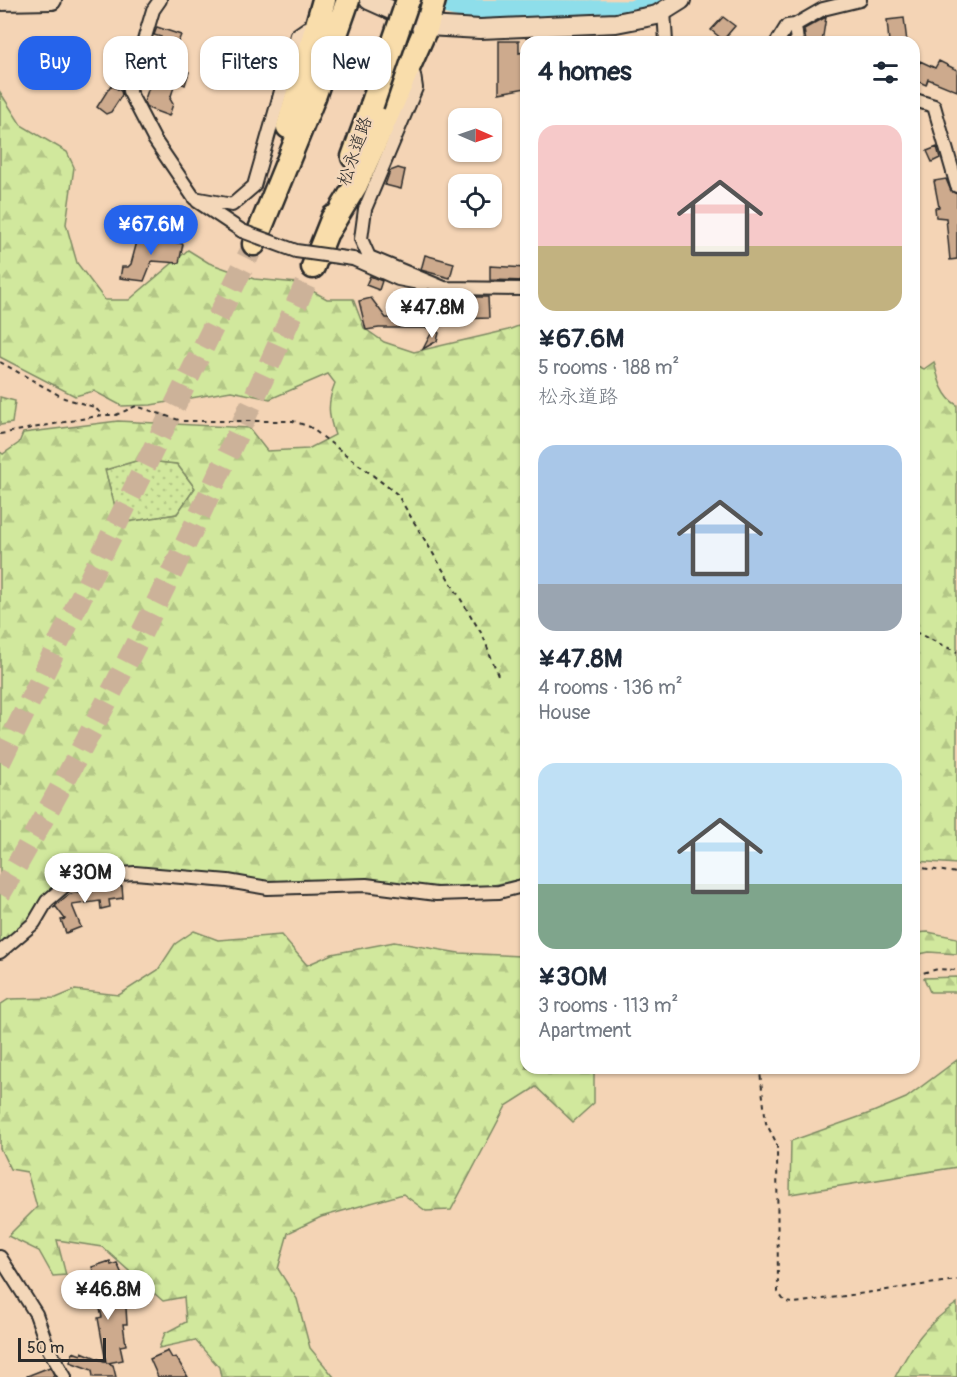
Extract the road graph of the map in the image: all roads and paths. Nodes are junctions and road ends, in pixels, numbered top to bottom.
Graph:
1 (52, 0) edge
2 (160, 0) edge
3 (324, 0) edge
4 (348, 0) edge
5 (369, 0) edge
6 (408, 0) edge
7 (434, 0) edge
8 (681, 0) edge
9 (860, 0) edge
10 (0, 1) edge
11 (664, 11) junction
12 (795, 25) junction
13 (427, 26) junction
14 (317, 29) junction
15 (666, 36) edge
16 (781, 36) edge
17 (796, 36) edge
18 (406, 69) junction
19 (920, 102) edge
20 (957, 186) edge
21 (194, 198) junction
22 (328, 231) junction
23 (248, 238) junction
24 (312, 267) tunnel mouth
25 (424, 281) junction
26 (520, 289) edge
27 (0, 362) edge
28 (103, 415) junction
29 (0, 434) edge
30 (920, 634) edge
31 (957, 652) edge
32 (498, 675) dead end
33 (920, 868) edge
34 (957, 873) edge
35 (520, 887) edge
36 (0, 952) edge
37 (957, 970) edge
38 (920, 974) edge
39 (760, 1074) edge
40 (0, 1257) edge
41 (957, 1280) edge
42 (65, 1377) edge

1 - 10 main road
2 - 21 street
3 - 14 highway
4 - 23 highway
5 - 13 main road
6 - 22 highway, 松永道路, bridge
7 - 13 highway
8 - 11 main road
9 - 12 street
11 - 13 main road
11 - 15 street
12 - 16 street
12 - 17 street
13 - 18 highway
14 - 21 street
14 - 23 highway
18 - 22 highway
18 - 25 street
19 - 20 street
21 - 23 street
22 - 24 highway, 松永道路
23 - 25 street, bridge
25 - 26 street
27 - 28 path
28 - 29 path
28 - 32 path
30 - 31 path
33 - 34 path
35 - 36 street
37 - 38 path
39 - 41 path
40 - 42 street

